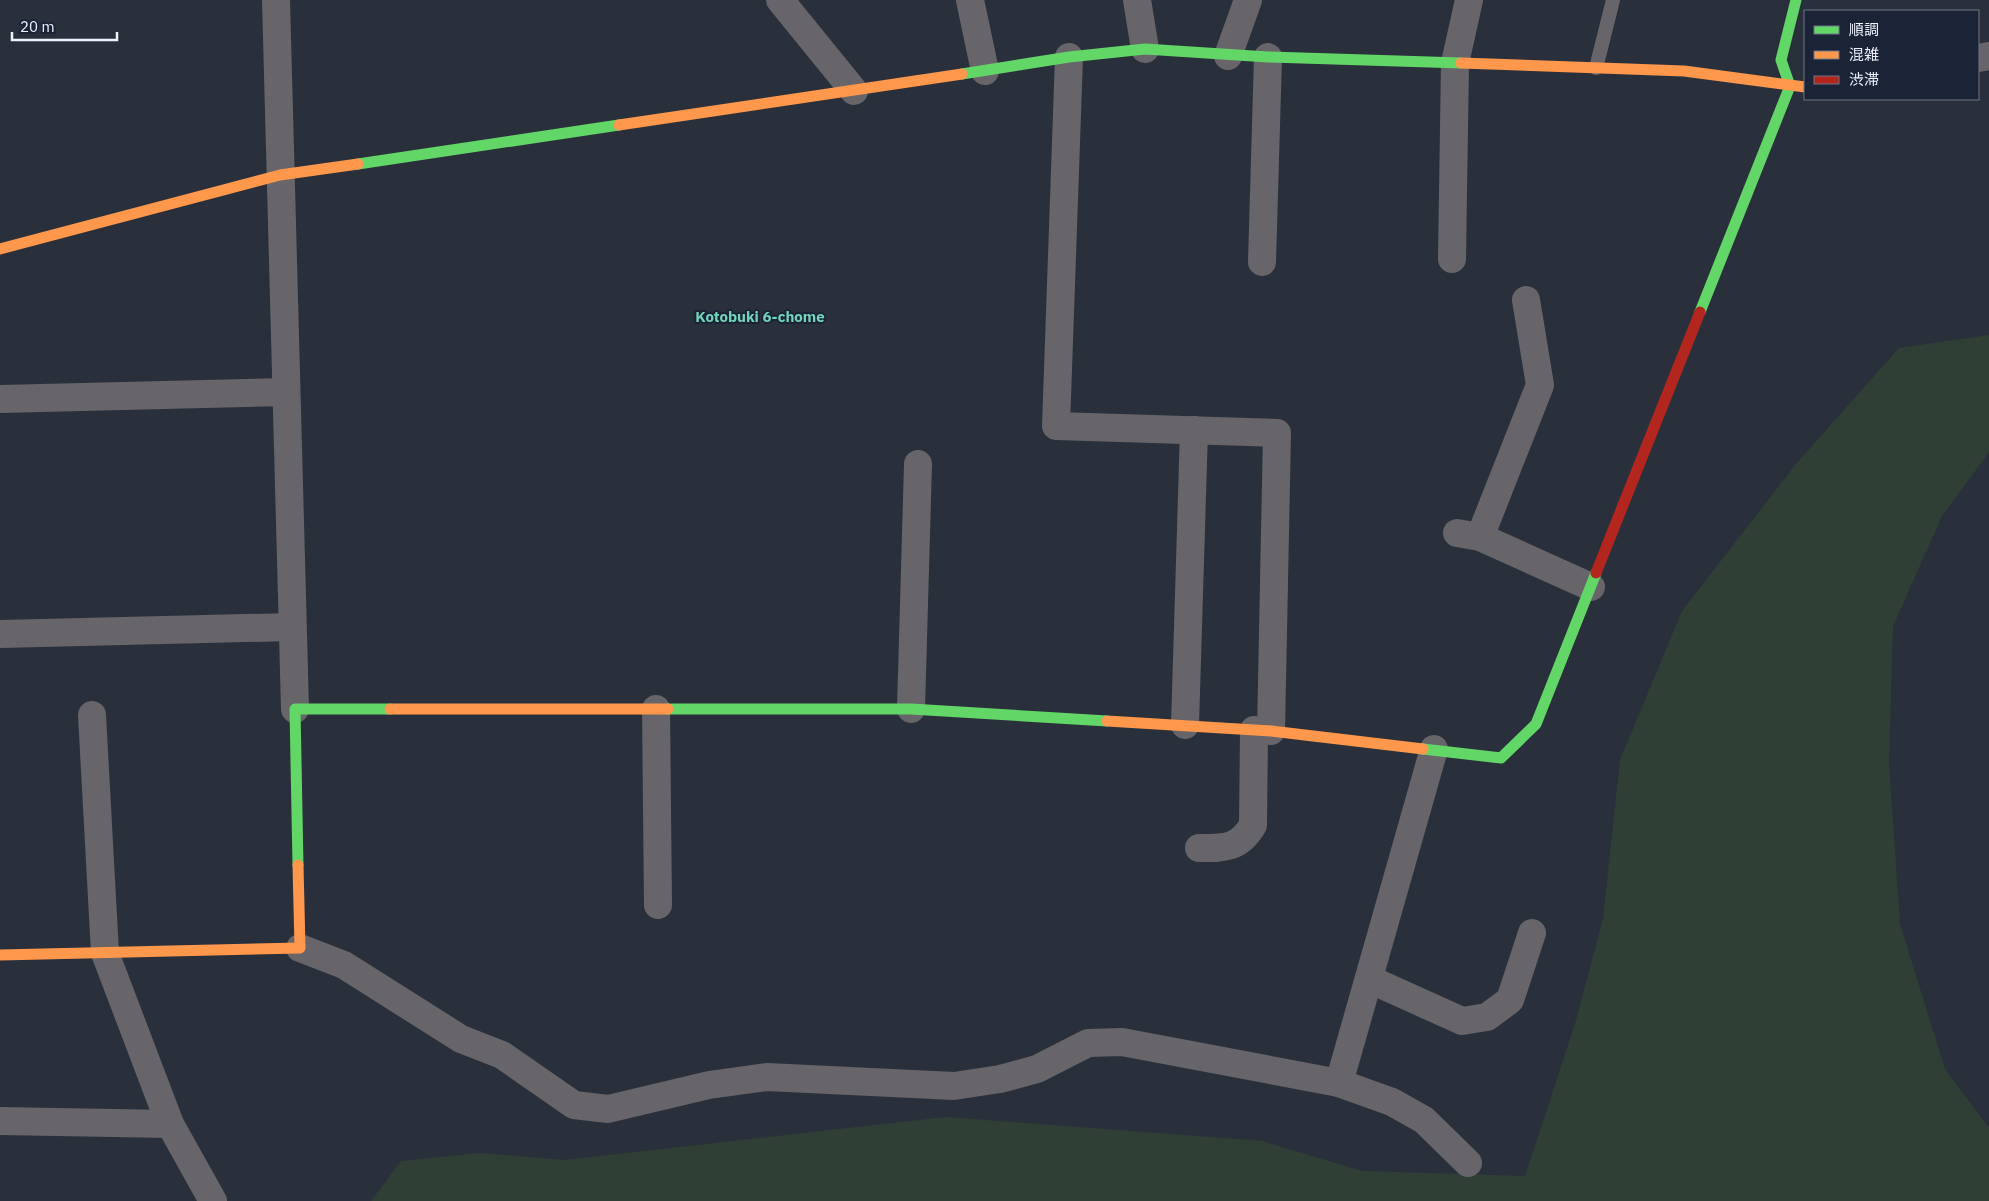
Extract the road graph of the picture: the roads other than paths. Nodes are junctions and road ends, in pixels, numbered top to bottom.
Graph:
1 (276, 0) edge
2 (780, 0) edge
3 (970, 0) edge
4 (1137, 0) edge
5 (1248, 0) edge
6 (1469, 0) edge
7 (1613, 0) edge
8 (1796, 0) edge
9 (1145, 50) junction
10 (1228, 56) junction
11 (1069, 57) junction
12 (1268, 57) junction
13 (1455, 63) junction
14 (1596, 68) junction
15 (985, 71) junction
16 (1790, 86) junction
17 (1804, 87) edge
18 (854, 91) junction
19 (280, 175) junction
20 (0, 249) edge
21 (1452, 259) dead end
22 (1262, 262) dead end
23 (1526, 300) dead end
24 (286, 392) junction
25 (0, 399) edge
26 (1194, 430) junction
27 (918, 464) dead end
28 (1591, 587) junction
29 (292, 627) junction
30 (0, 634) edge
31 (295, 709) junction
32 (656, 709) junction
33 (911, 709) junction
34 (92, 715) dead end
35 (1185, 726) junction
36 (1263, 731) junction
37 (1434, 749) junction
38 (1199, 848) dead end
39 (658, 905) dead end
40 (1532, 933) dead end
41 (300, 948) junction
42 (105, 953) junction
43 (0, 956) edge
44 (1368, 979) junction
45 (1339, 1083) junction
46 (0, 1121) edge
47 (170, 1124) junction
48 (1468, 1163) dead end
49 (213, 1201) edge

1 - 19 street
2 - 18 street
3 - 15 street
4 - 9 street
5 - 10 street
6 - 13 street
7 - 14 lane
8 - 16 street
9 - 10 street
9 - 11 street
10 - 12 street
11 - 15 street
11 - 26 street
12 - 13 street
12 - 22 street
13 - 14 street
13 - 21 street
14 - 16 street
15 - 18 street
16 - 17 street
16 - 28 street
18 - 19 street
19 - 20 street
19 - 24 street
23 - 28 street
24 - 25 street
24 - 29 street
26 - 35 street
26 - 36 street
27 - 33 street
28 - 37 street
29 - 30 street
29 - 31 street
31 - 32 street
31 - 41 street
32 - 33 street
32 - 39 street
33 - 35 street
34 - 42 street
35 - 36 street
36 - 37 street
36 - 38 street
37 - 44 street
40 - 44 street
41 - 42 street
41 - 45 street
42 - 43 street
42 - 47 street
44 - 45 street
45 - 48 street
46 - 47 street
47 - 49 street

